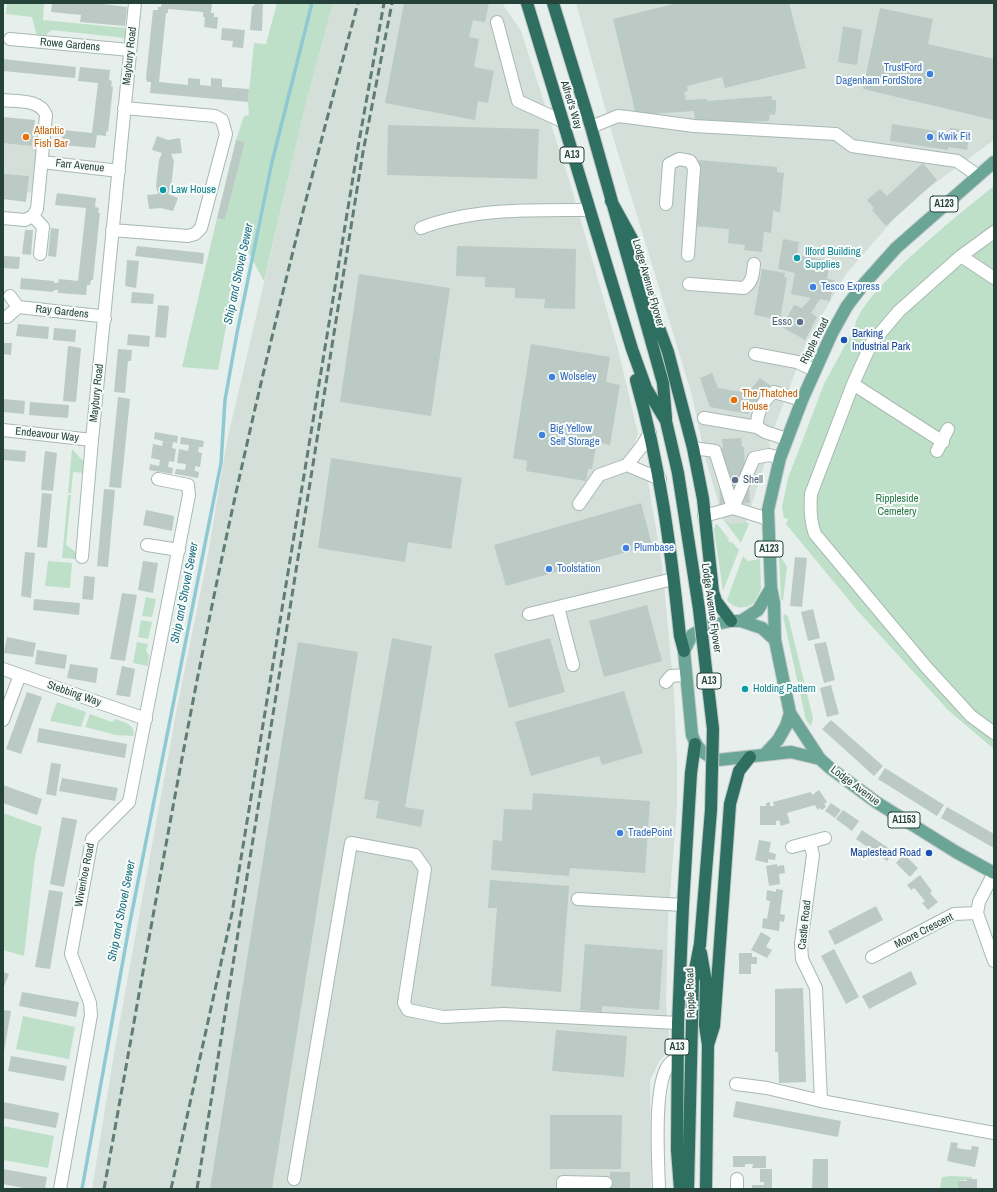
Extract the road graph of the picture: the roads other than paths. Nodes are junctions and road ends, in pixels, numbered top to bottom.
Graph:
1 (135, 3) edge
2 (527, 3) edge
3 (553, 3) edge
4 (497, 22) dead end
5 (10, 39) dead end
6 (130, 50) junction
7 (3, 100) edge
8 (124, 108) junction
9 (562, 121) junction
10 (591, 127) junction
11 (42, 162) junction
12 (994, 162) edge
13 (119, 171) junction
14 (977, 175) junction
15 (611, 201) junction
16 (666, 204) dead end
17 (588, 210) junction
18 (33, 216) junction
19 (3, 218) edge
20 (421, 228) dead end
21 (112, 230) junction
22 (994, 232) edge
23 (40, 254) dead end
24 (688, 255) dead end
25 (961, 256) junction
26 (754, 264) dead end
27 (994, 278) edge
28 (689, 284) dead end
29 (10, 296) dead end
30 (18, 307) junction
31 (619, 307) junction
32 (7, 317) dead end
33 (105, 319) junction
34 (754, 354) dead end
35 (814, 370) junction
36 (853, 384) junction
37 (802, 400) junction
38 (704, 418) dead end
39 (666, 421) junction
40 (757, 427) junction
41 (948, 429) dead end
42 (3, 430) edge
43 (650, 433) junction
44 (787, 439) junction
45 (92, 440) junction
46 (693, 448) junction
47 (780, 458) junction
48 (627, 465) junction
49 (158, 479) dead end
50 (660, 479) junction
51 (579, 504) dead end
52 (733, 508) junction
53 (704, 516) junction
54 (768, 519) junction
55 (147, 545) dead end
56 (179, 550) junction
57 (82, 557) dead end
58 (673, 579) junction
59 (771, 588) junction
60 (558, 607) junction
61 (529, 614) dead end
62 (736, 621) junction
63 (775, 640) junction
64 (684, 651) junction
65 (573, 665) dead end
66 (3, 669) edge
67 (20, 675) junction
68 (686, 675) junction
69 (666, 682) dead end
70 (790, 713) junction
71 (146, 719) junction
72 (3, 720) edge
73 (994, 733) edge
74 (695, 744) junction
75 (765, 754) junction
76 (750, 757) junction
77 (820, 759) junction
78 (825, 838) dead end
79 (810, 842) junction
80 (792, 848) dead end
81 (994, 873) edge
82 (578, 899) dead end
83 (683, 905) junction
84 (977, 913) junction
85 (700, 944) junction
86 (872, 957) dead end
87 (994, 960) edge
88 (678, 1023) junction
89 (708, 1045) junction
90 (677, 1060) junction
91 (741, 1081) dead end
92 (821, 1101) junction
93 (994, 1133) edge
94 (294, 1179) dead end
95 (606, 1183) dead end
96 (60, 1189) edge
97 (563, 1189) edge
98 (659, 1189) edge
99 (680, 1189) edge
100 (688, 1189) edge
101 (706, 1189) edge

1 - 6 street, Maybury Road
2 - 9 highway, Alfred's Way / A13
3 - 10 highway, Alfred's Way / A13
4 - 9 street
5 - 6 street, Rowe Gardens
6 - 8 street, Maybury Road
7 - 11 street, Farr Avenue
8 - 13 street, Maybury Road
8 - 21 street
9 - 17 highway, Alfred's Way / A13
10 - 14 street
10 - 15 highway, Alfred's Way / A13
11 - 13 street, Farr Avenue
11 - 18 street, Farr Avenue
12 - 14 main road, Ripple Road / A123
13 - 21 street, Maybury Road
14 - 35 main road, Ripple Road / A123
15 - 39 highway, Lodge Avenue Flyover / A13
15 - 46 highway, A13
16 - 24 street
17 - 20 street
17 - 31 highway, Alfred's Way / A13
18 - 19 street
18 - 23 street
21 - 33 street, Maybury Road
22 - 25 street
25 - 27 street
25 - 36 street
26 - 28 street
29 - 30 street
30 - 32 street
30 - 33 street, Ray Gardens
31 - 39 highway, Lodge Avenue Flyover / A13
31 - 43 highway, A13
33 - 45 street, Maybury Road
34 - 35 street
35 - 37 main road, Ripple Road / A123
36 - 41 street
36 - 73 street
37 - 40 street
37 - 44 main road, Ripple Road / A123
38 - 40 street
39 - 85 highway, Lodge Avenue Flyover / A13, bridge
40 - 44 street
42 - 45 street, Endeavour Way
43 - 48 street
43 - 50 highway, A13
44 - 47 main road, Ripple Road / A123
45 - 57 street, Maybury Road
46 - 52 street
46 - 53 highway, A13
47 - 52 street
47 - 54 main road, Ripple Road / A123
48 - 50 street
48 - 51 street
49 - 56 street, Wivenhoe Road
50 - 58 highway, A13
52 - 53 street
52 - 54 street
53 - 62 highway, A13
54 - 59 main road, Ripple Road / A123
55 - 56 street
56 - 71 street, Wivenhoe Road
58 - 60 street
58 - 64 highway, A13
59 - 62 main road
59 - 63 main road, Ripple Road / A123
60 - 61 street
60 - 65 street
62 - 63 main road
62 - 64 main road
63 - 70 main road, Ripple Road / A123
64 - 68 main road
66 - 67 street, Stebbing Way
67 - 71 street, Stebbing Way
67 - 72 street
68 - 69 street
68 - 74 main road
70 - 75 main road
70 - 77 main road, Lodge Avenue / A1153
71 - 96 street, Wivenhoe Road
74 - 76 main road
74 - 83 highway, A13
75 - 76 main road
75 - 77 main road, Lodge Avenue / A1153
76 - 89 highway, A13
77 - 81 main road, Lodge Avenue / A1153
78 - 79 street
79 - 80 street
79 - 92 street, Castle Road
81 - 84 street
82 - 83 street
83 - 88 highway, A13
84 - 86 street, Moore Crescent
84 - 87 street
85 - 89 highway, Ripple Road / A13
85 - 100 highway, Ripple Road / A13
88 - 90 highway, A13
88 - 94 street
89 - 101 highway, Ripple Road / A13
90 - 98 street
90 - 99 highway, A13
91 - 92 street
92 - 93 street
95 - 97 street

